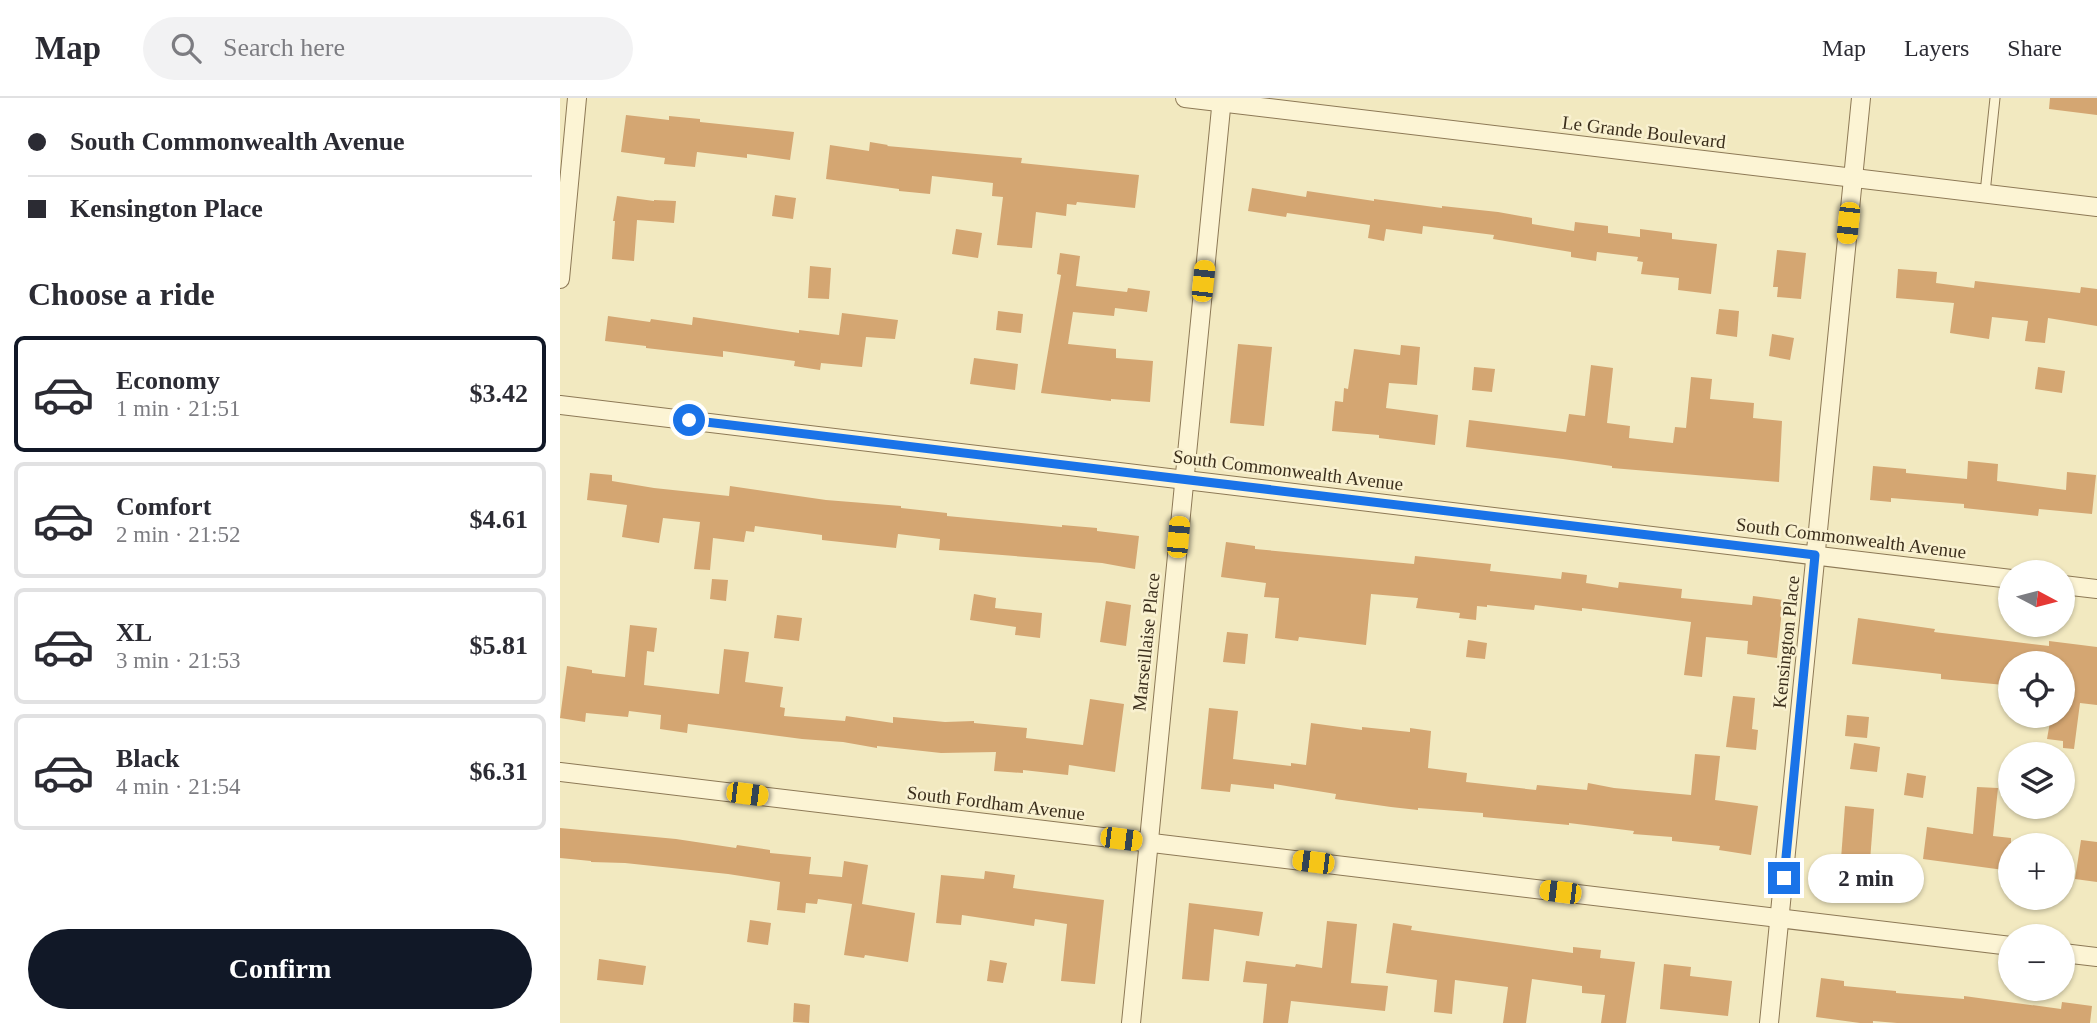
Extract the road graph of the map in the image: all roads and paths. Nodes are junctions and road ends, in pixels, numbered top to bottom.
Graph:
1 (577, 98) edge
2 (1185, 98) edge
3 (1861, 98) edge
4 (1995, 98) edge
5 (1221, 100) edge
6 (1853, 178) junction
7 (1985, 193) junction
8 (2097, 207) edge
9 (560, 279) edge
10 (560, 405) edge
11 (1184, 478) junction
12 (1815, 555) junction
13 (1998, 577) edge
14 (2076, 587) edge
15 (2097, 589) edge
16 (560, 772) edge
17 (1148, 842) junction
18 (1780, 919) junction
19 (1998, 944) edge
20 (2075, 954) edge
21 (2097, 957) edge
22 (1130, 1023) edge
23 (1769, 1023) edge

1 - 9 street
2 - 5 street, Le Grande Boulevard
3 - 6 street, Kensington Place
4 - 7 lane
5 - 6 street, Le Grande Boulevard
5 - 11 street, Marseillaise Place
6 - 7 street, Le Grande Boulevard
6 - 12 street, Kensington Place
7 - 8 street, Le Grande Boulevard
10 - 11 street, South Commonwealth Avenue
11 - 12 street, South Commonwealth Avenue
11 - 17 street, Marseillaise Place
12 - 13 street, South Commonwealth Avenue
12 - 18 street, Kensington Place
14 - 15 street
16 - 17 street, South Fordham Avenue
17 - 18 street, South Fordham Avenue
17 - 22 street, Marseillaise Place
18 - 19 street, South Fordham Avenue
18 - 23 street, Kensington Place
20 - 21 street

